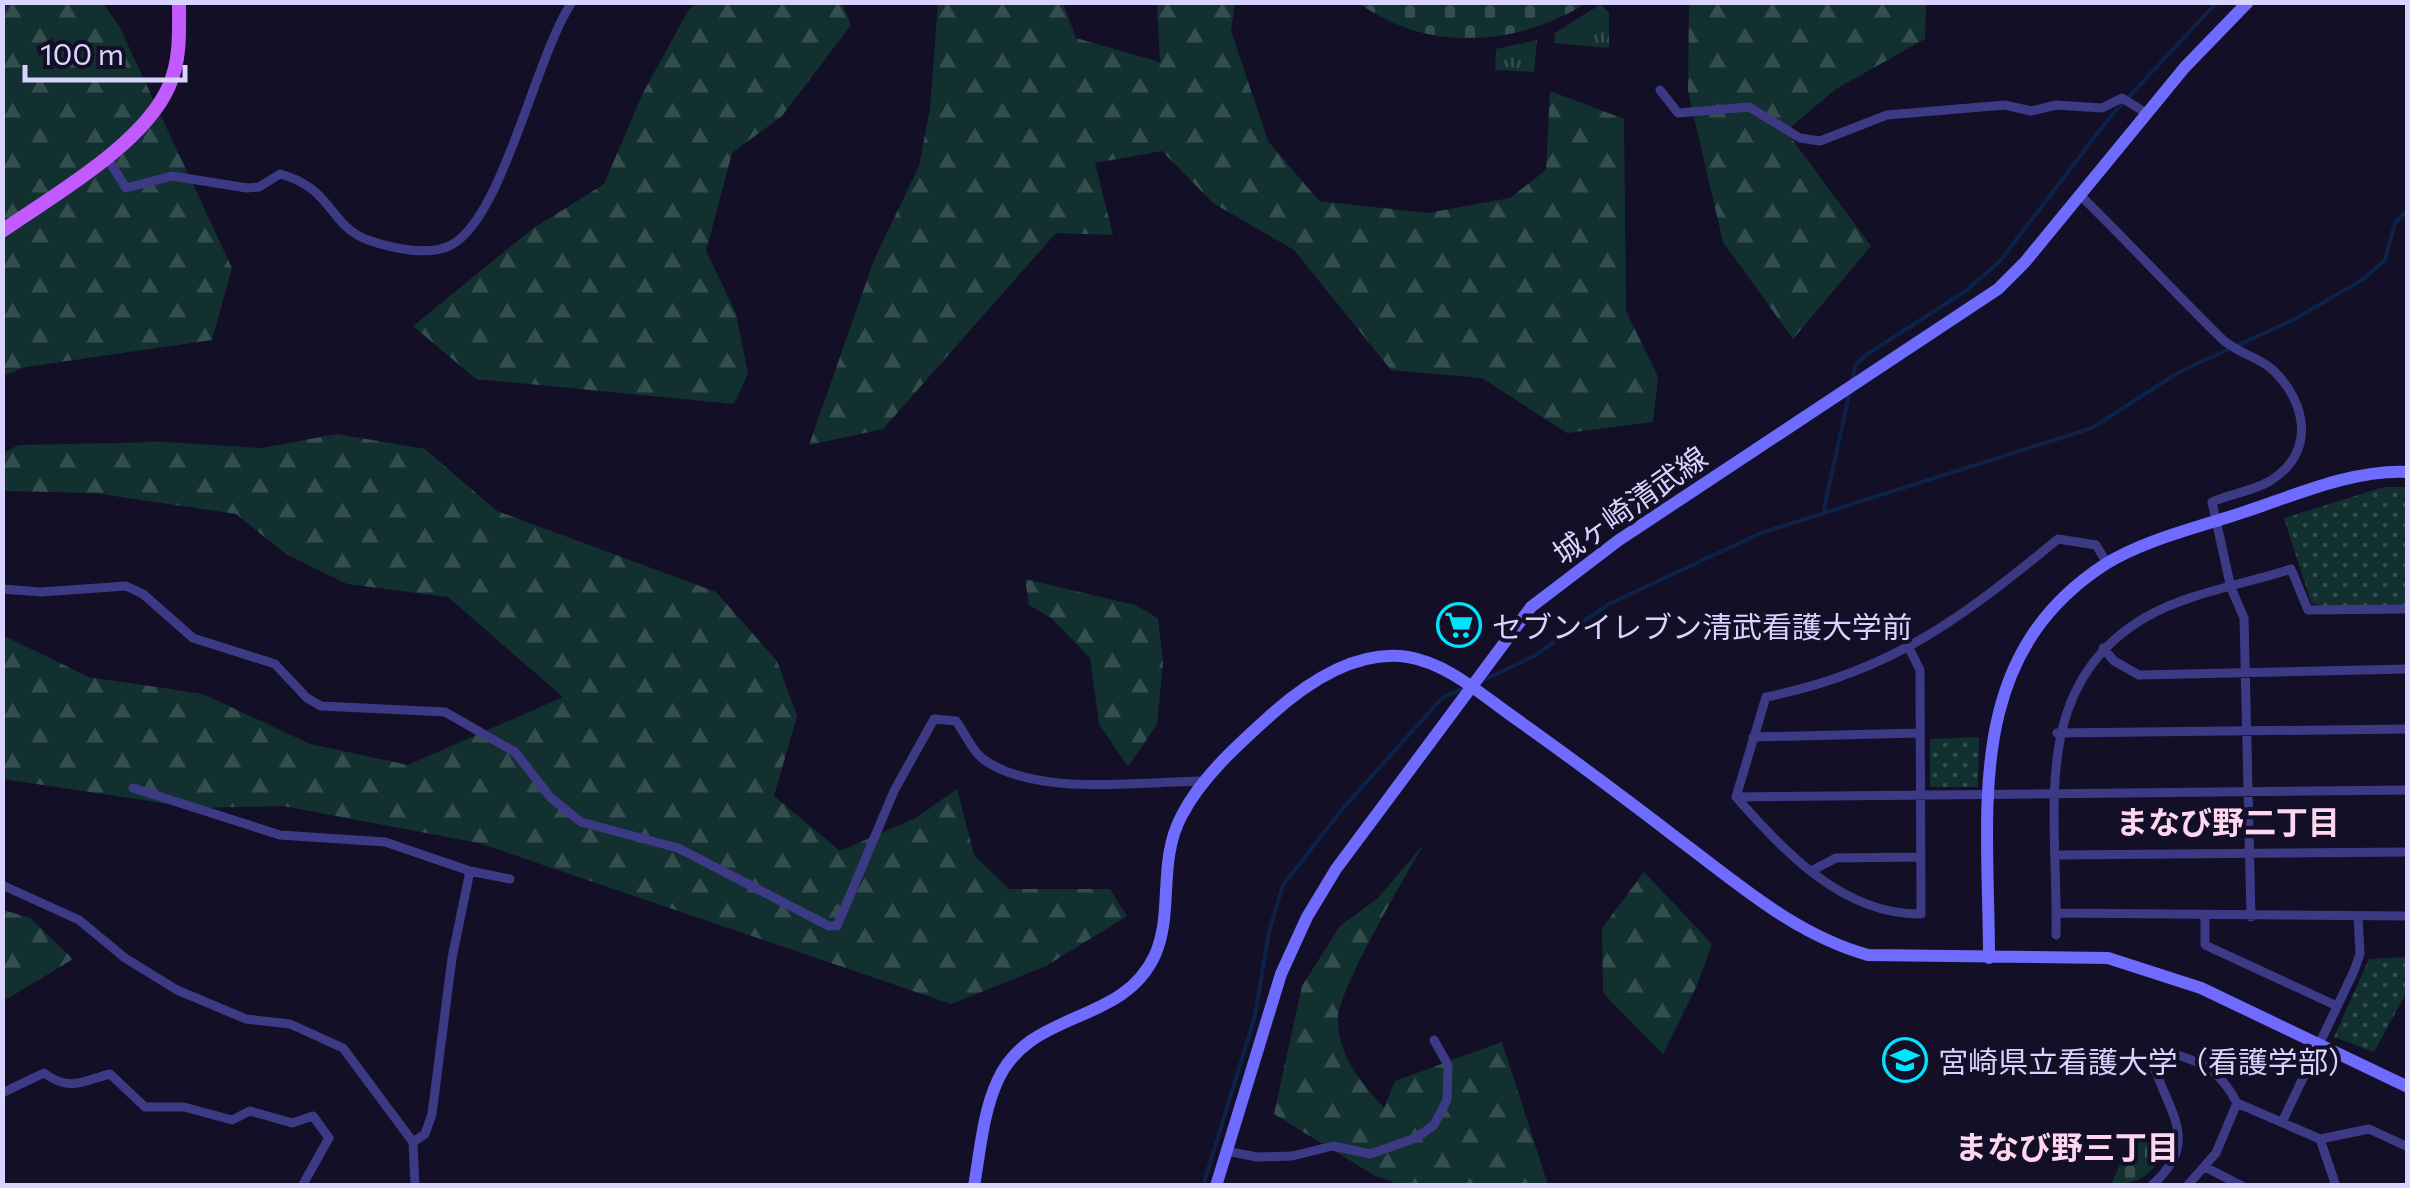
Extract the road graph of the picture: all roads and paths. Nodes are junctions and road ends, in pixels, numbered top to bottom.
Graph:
1 (179, 2) edge
2 (572, 2) edge
3 (2248, 2) edge
4 (1660, 90) dead end
5 (2146, 113) junction
6 (106, 156) junction
7 (2080, 196) junction
8 (2, 231) edge
9 (2408, 472) edge
10 (2213, 522) junction
11 (2107, 563) junction
12 (2231, 588) junction
13 (2, 589) edge
14 (2408, 609) edge
15 (1909, 648) junction
16 (2103, 648) junction
17 (2408, 669) edge
18 (2248, 670) junction
19 (1472, 682) junction
20 (2408, 729) edge
21 (2248, 730) junction
22 (2058, 733) junction
23 (1919, 734) junction
24 (1753, 736) junction
25 (1206, 781) junction
26 (133, 788) dead end
27 (2408, 790) edge
28 (2249, 792) junction
29 (1989, 794) junction
30 (2057, 794) junction
31 (1920, 795) junction
32 (1736, 797) junction
33 (2408, 852) edge
34 (2249, 853) junction
35 (2057, 855) junction
36 (1920, 857) junction
37 (1813, 870) junction
38 (470, 871) junction
39 (510, 879) dead end
40 (2, 886) edge
41 (2056, 914) junction
42 (2251, 916) junction
43 (2358, 916) junction
44 (2408, 916) edge
45 (2205, 917) junction
46 (2056, 934) dead end
47 (1990, 958) junction
48 (2335, 1005) junction
49 (1434, 1040) dead end
50 (2317, 1045) junction
51 (2408, 1088) edge
52 (2, 1093) edge
53 (2237, 1104) junction
54 (2283, 1120) junction
55 (2320, 1139) junction
56 (413, 1142) junction
57 (2408, 1147) edge
58 (1226, 1151) junction
59 (2205, 1167) junction
60 (302, 1186) edge
61 (414, 1186) edge
62 (974, 1186) edge
63 (1216, 1186) edge
64 (2150, 1186) edge
65 (2188, 1186) edge
66 (2242, 1186) edge
67 (2336, 1186) edge

1 - 6 main road
2 - 6 street
3 - 5 street, 城ヶ崎清武線
4 - 5 street
5 - 7 street, 城ヶ崎清武線
6 - 8 main road
7 - 10 street
7 - 19 street, 城ヶ崎清武線
9 - 10 street
10 - 11 street
10 - 12 street
11 - 15 street
11 - 29 street
12 - 14 street
12 - 16 street
12 - 18 street
13 - 25 street
15 - 23 street
15 - 24 street
16 - 18 street
16 - 22 street
17 - 18 street
18 - 21 street
19 - 25 street
19 - 47 street
19 - 58 street, 城ヶ崎清武線
20 - 21 street
21 - 22 street
21 - 28 street
22 - 30 street
23 - 24 street
23 - 31 street
24 - 32 street
25 - 62 street
26 - 38 street
27 - 28 street
28 - 30 street
28 - 34 street
29 - 30 street
29 - 31 street
29 - 47 street
30 - 35 street
31 - 32 street
31 - 36 street
32 - 37 street
33 - 34 street
34 - 35 street
34 - 42 street
35 - 41 street
36 - 37 street
36 - 37 street
38 - 39 street
38 - 56 street
40 - 56 street
41 - 45 street
41 - 46 street
42 - 43 street
42 - 45 street
43 - 44 street
43 - 48 street
45 - 48 street
47 - 50 street
48 - 50 street
49 - 58 street
50 - 51 street
50 - 54 street
52 - 60 street
53 - 54 street
53 - 59 street
53 - 64 street
54 - 55 street
55 - 57 street
55 - 67 street
56 - 61 street
58 - 63 street, 城ヶ崎清武線
59 - 65 street
59 - 66 street

